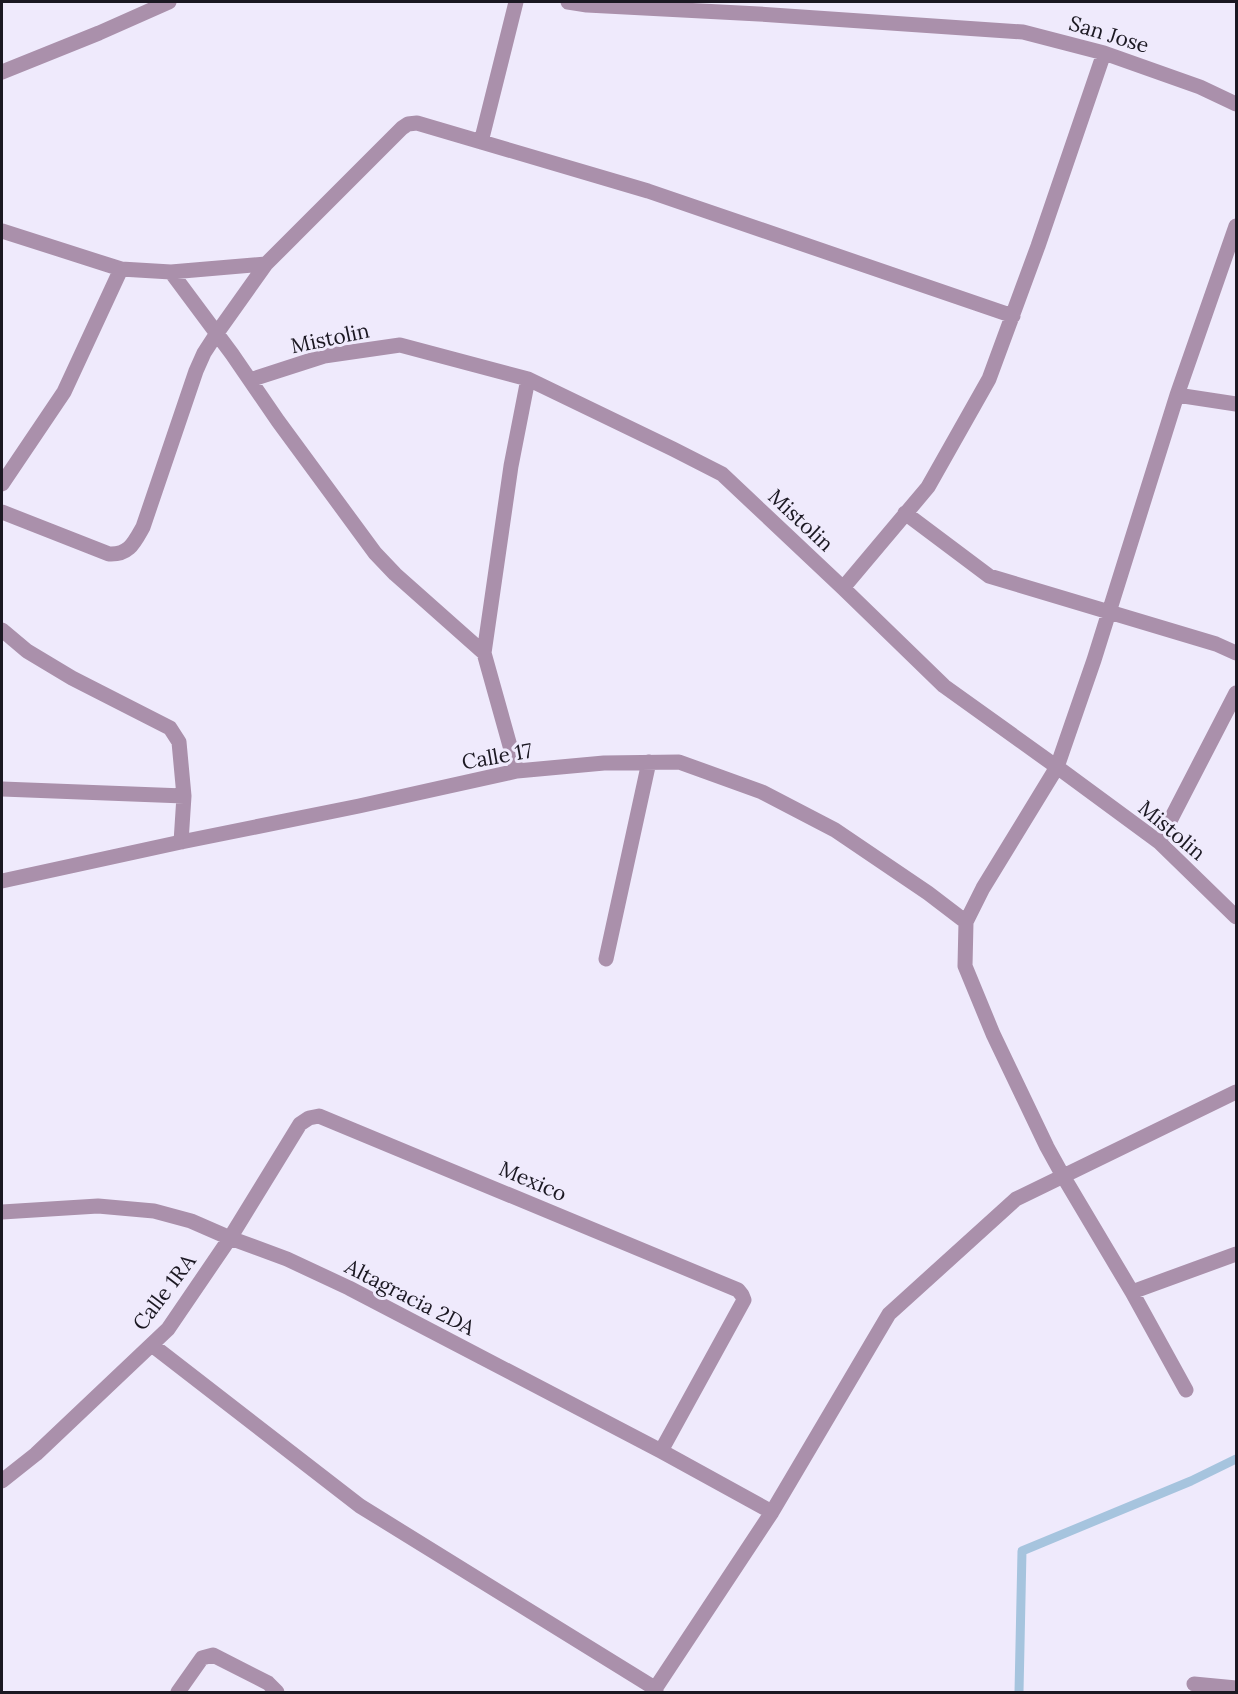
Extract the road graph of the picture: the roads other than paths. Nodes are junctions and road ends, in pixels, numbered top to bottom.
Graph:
1 (169, 2) edge
2 (516, 2) edge
3 (568, 2) edge
4 (1104, 52) junction
5 (2, 72) edge
6 (1236, 104) edge
7 (481, 141) junction
8 (1236, 226) edge
9 (2, 231) edge
10 (266, 264) junction
11 (122, 269) junction
12 (171, 272) junction
13 (1013, 316) junction
14 (217, 333) junction
15 (528, 379) junction
16 (250, 380) junction
17 (1177, 395) junction
18 (1236, 404) edge
19 (2, 484) edge
20 (2, 512) edge
21 (905, 513) junction
22 (843, 588) junction
23 (1109, 612) junction
24 (2, 630) edge
25 (484, 653) junction
26 (1236, 653) edge
27 (1236, 693) edge
28 (649, 762) junction
29 (1057, 766) junction
30 (517, 771) junction
31 (2, 789) edge
32 (184, 796) junction
33 (181, 842) junction
34 (1159, 842) junction
35 (2, 881) edge
36 (1236, 917) edge
37 (966, 922) junction
38 (606, 959) dead end
39 (1236, 1092) edge
40 (300, 1124) joint
41 (1063, 1176) junction
42 (2, 1212) edge
43 (230, 1238) junction
44 (1236, 1254) edge
45 (1132, 1292) junction
46 (152, 1345) junction
47 (1186, 1390) dead end
48 (661, 1451) junction
49 (2, 1481) edge
50 (772, 1512) junction
51 (1194, 1684) dead end
52 (1236, 1688) edge
53 (655, 1691) edge
54 (178, 1692) edge
55 (277, 1692) edge

1 - 5 street
2 - 7 street
3 - 4 street, San Jose
4 - 6 street, San Jose
4 - 13 street
7 - 10 street
7 - 13 street
8 - 17 street
9 - 11 street
10 - 12 street
10 - 14 street
11 - 12 street
11 - 19 street
12 - 14 street
13 - 21 street
14 - 16 street
14 - 20 street
15 - 16 street, Mistolin
15 - 22 street, Mistolin
15 - 25 street
16 - 25 street
17 - 18 street
17 - 23 street
21 - 22 street
21 - 23 street
22 - 29 street, Mistolin
23 - 26 street
23 - 29 street
24 - 32 street
25 - 30 street
27 - 34 street
28 - 30 street, Calle 17
28 - 37 street, Calle 17
28 - 38 street
29 - 34 street, Mistolin
29 - 37 street
30 - 33 street, Calle 17
31 - 32 street
32 - 33 street
33 - 35 street, Calle 17
34 - 36 street, Mistolin
37 - 41 street
39 - 41 street
40 - 43 street, Calle 1RA
40 - 48 street, Mexico
41 - 45 street
41 - 50 street
42 - 43 street, Altagracia 2DA
43 - 46 street, Calle 1RA
43 - 48 street, Altagracia 2DA
44 - 45 street
45 - 47 street
46 - 49 street, Calle 1RA
46 - 53 street
48 - 50 street, Altagracia 2DA
50 - 53 street
51 - 52 street
54 - 55 street

